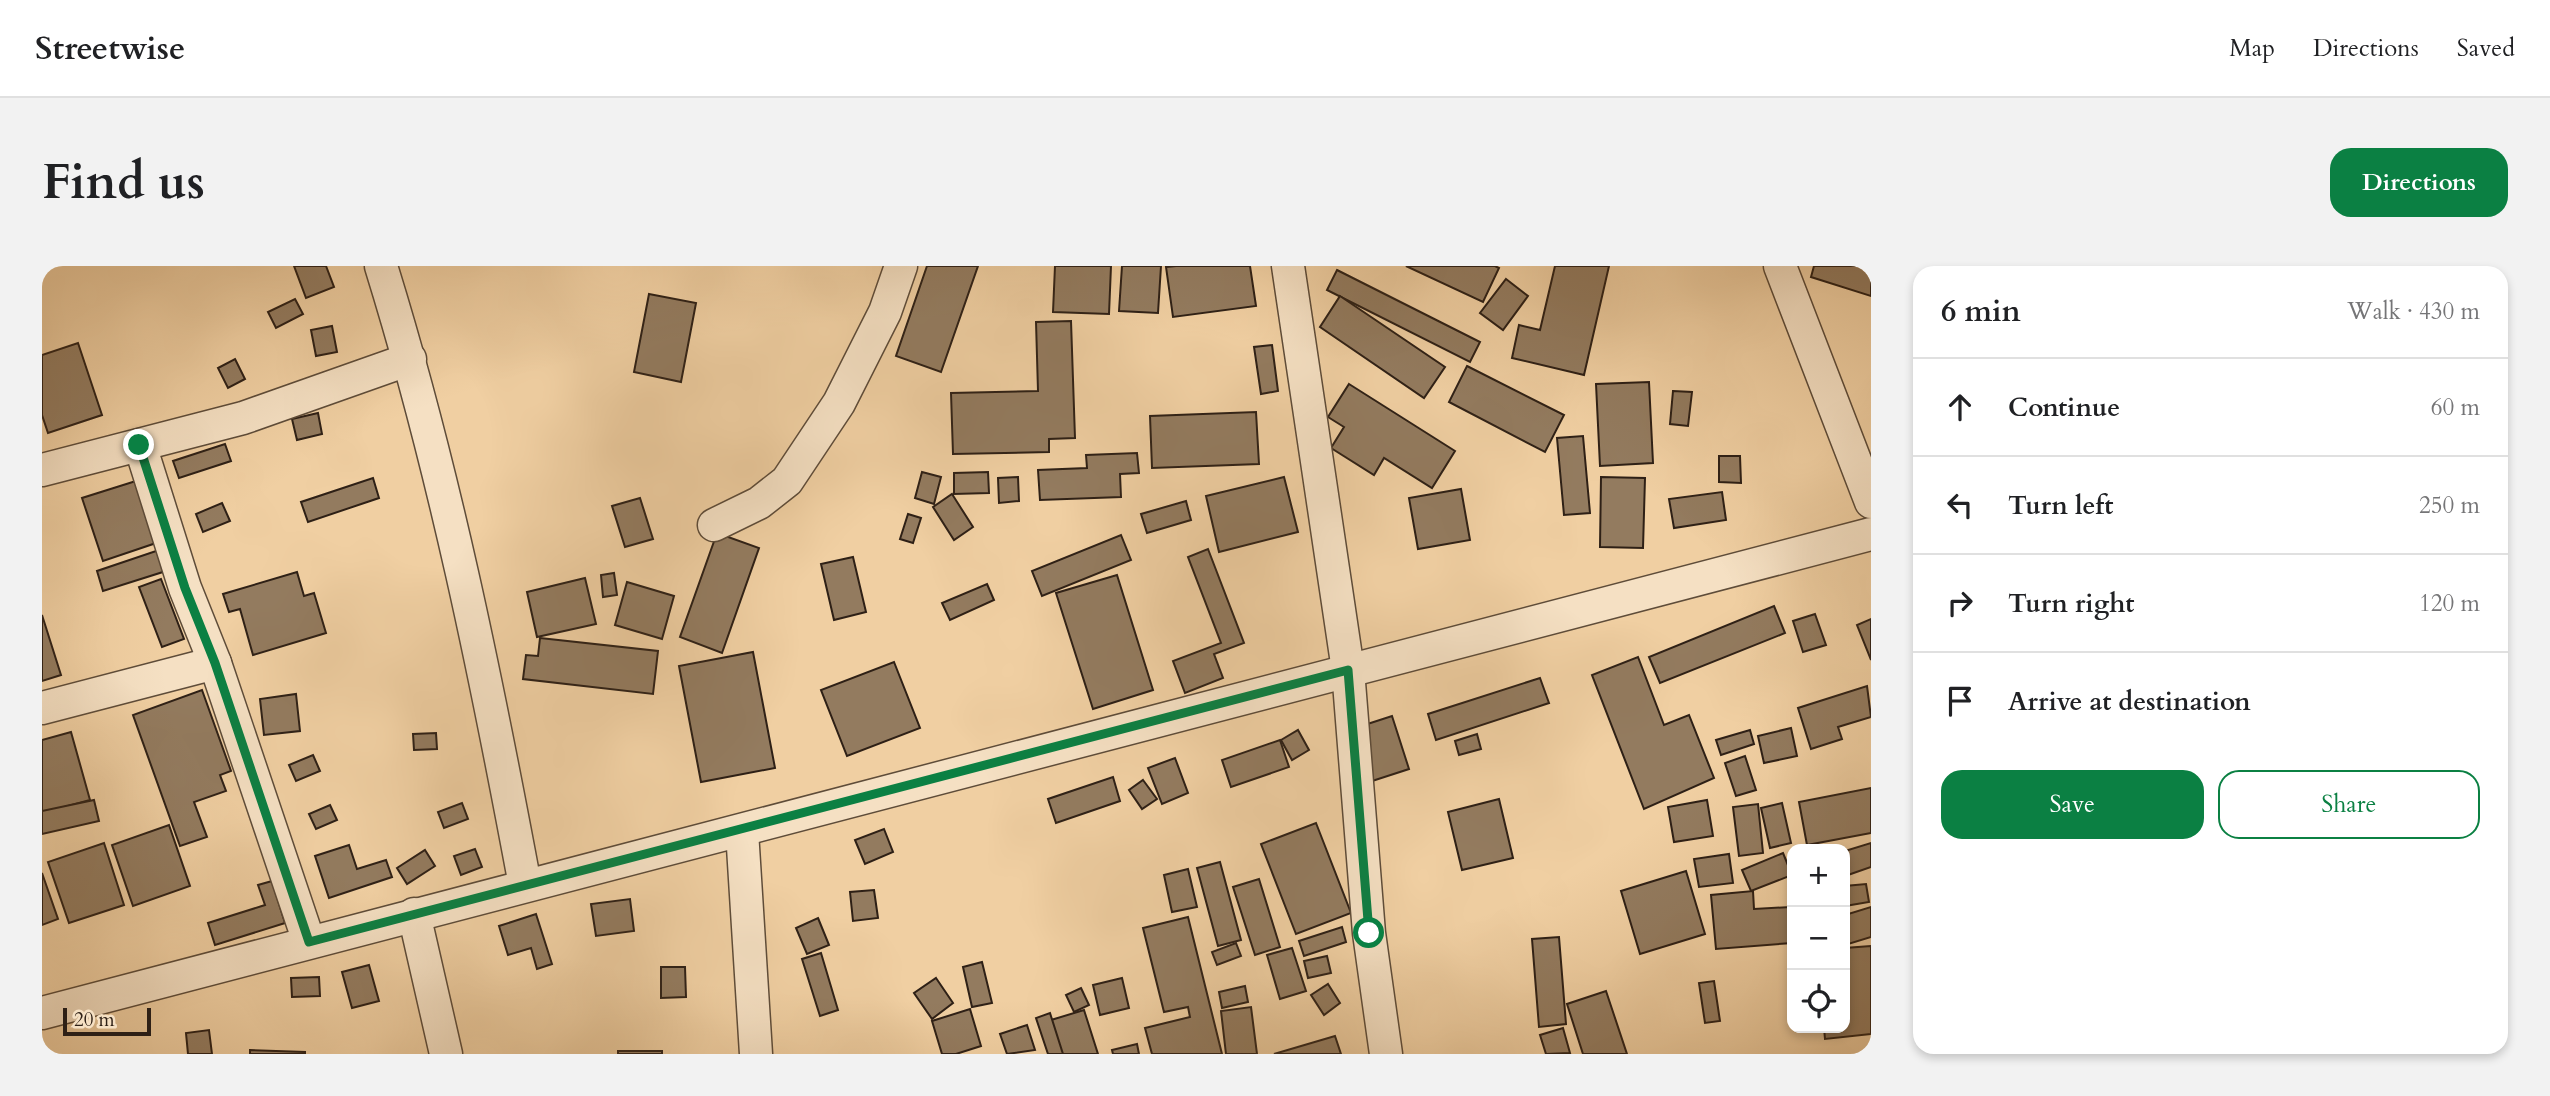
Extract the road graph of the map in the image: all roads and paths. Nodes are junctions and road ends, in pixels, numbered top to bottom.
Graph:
1 (381, 266) edge
2 (901, 266) edge
3 (1287, 266) edge
4 (1780, 266) edge
5 (410, 359) junction
6 (139, 445) junction
7 (42, 470) edge
8 (1871, 502) edge
9 (714, 525) dead end
10 (1871, 534) edge
11 (215, 663) junction
12 (1348, 670) junction
13 (42, 708) edge
14 (742, 831) junction
15 (525, 885) junction
16 (414, 914) junction
17 (309, 942) junction
18 (42, 1013) edge
19 (446, 1054) edge
20 (756, 1054) edge
21 (1385, 1054) edge

1 - 5 street
2 - 9 street
3 - 12 street
4 - 8 street
5 - 6 street
5 - 15 street
6 - 7 street
6 - 11 street
10 - 12 street
11 - 13 street
11 - 17 street
12 - 14 street
12 - 21 street
14 - 15 street
14 - 20 street
15 - 16 street
16 - 17 street
16 - 19 street
17 - 18 street

